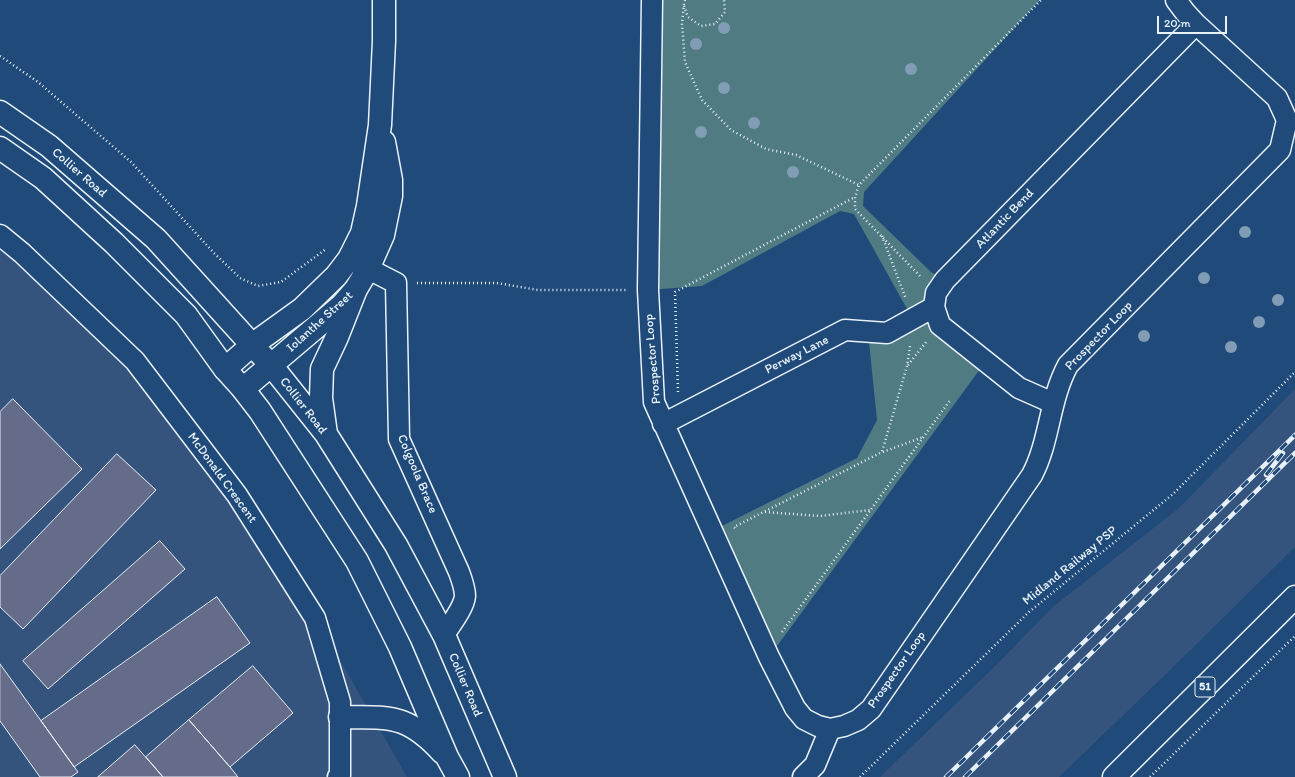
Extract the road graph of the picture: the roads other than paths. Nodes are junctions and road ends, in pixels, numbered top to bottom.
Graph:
1 (384, 0) edge
2 (652, 0) edge
3 (1176, 0) edge
4 (1196, 24) junction
5 (0, 112) edge
6 (1291, 119) edge
7 (380, 125) junction
8 (0, 148) edge
9 (0, 235) edge
10 (349, 259) junction
11 (368, 270) junction
12 (356, 289) junction
13 (937, 308) junction
14 (252, 346) junction
15 (271, 365) junction
16 (225, 369) junction
17 (243, 389) junction
18 (1053, 402) junction
19 (671, 420) junction
20 (326, 434) junction
21 (1295, 597) edge
22 (444, 636) junction
23 (340, 717) junction
24 (830, 729) junction
25 (447, 757) junction
26 (338, 777) edge
27 (458, 777) edge
28 (505, 777) edge
29 (803, 777) edge
30 (1114, 777) edge

1 - 7 main road, Iolanthe Street
2 - 19 street, Prospector Loop
3 - 4 street, Prospector Loop
4 - 6 street, Prospector Loop
4 - 13 street, Atlantic Bend
5 - 14 main road, Collier Road
6 - 18 street, Prospector Loop
7 - 10 main road, Iolanthe Street
7 - 11 main road, Iolanthe Street
8 - 16 main road
9 - 23 street, McDonald Crescent
10 - 11 street
10 - 14 main road, Iolanthe Street
11 - 12 main road, Iolanthe Street
11 - 22 street, Colgoola Brace
12 - 15 main road, Iolanthe Street
12 - 20 main road
13 - 18 street
13 - 19 street, Perway Lane
14 - 15 main road, Collier Road
14 - 16 main road, Iolanthe Street
15 - 17 main road, Iolanthe Street
15 - 20 main road, Collier Road
16 - 17 main road
17 - 25 main road
18 - 24 street, Prospector Loop
19 - 24 street, Prospector Loop
20 - 22 main road, Collier Road
21 - 30 main road, 51
22 - 28 main road, Collier Road
23 - 25 main road
23 - 26 street, McDonald Crescent
24 - 29 street
25 - 27 main road

